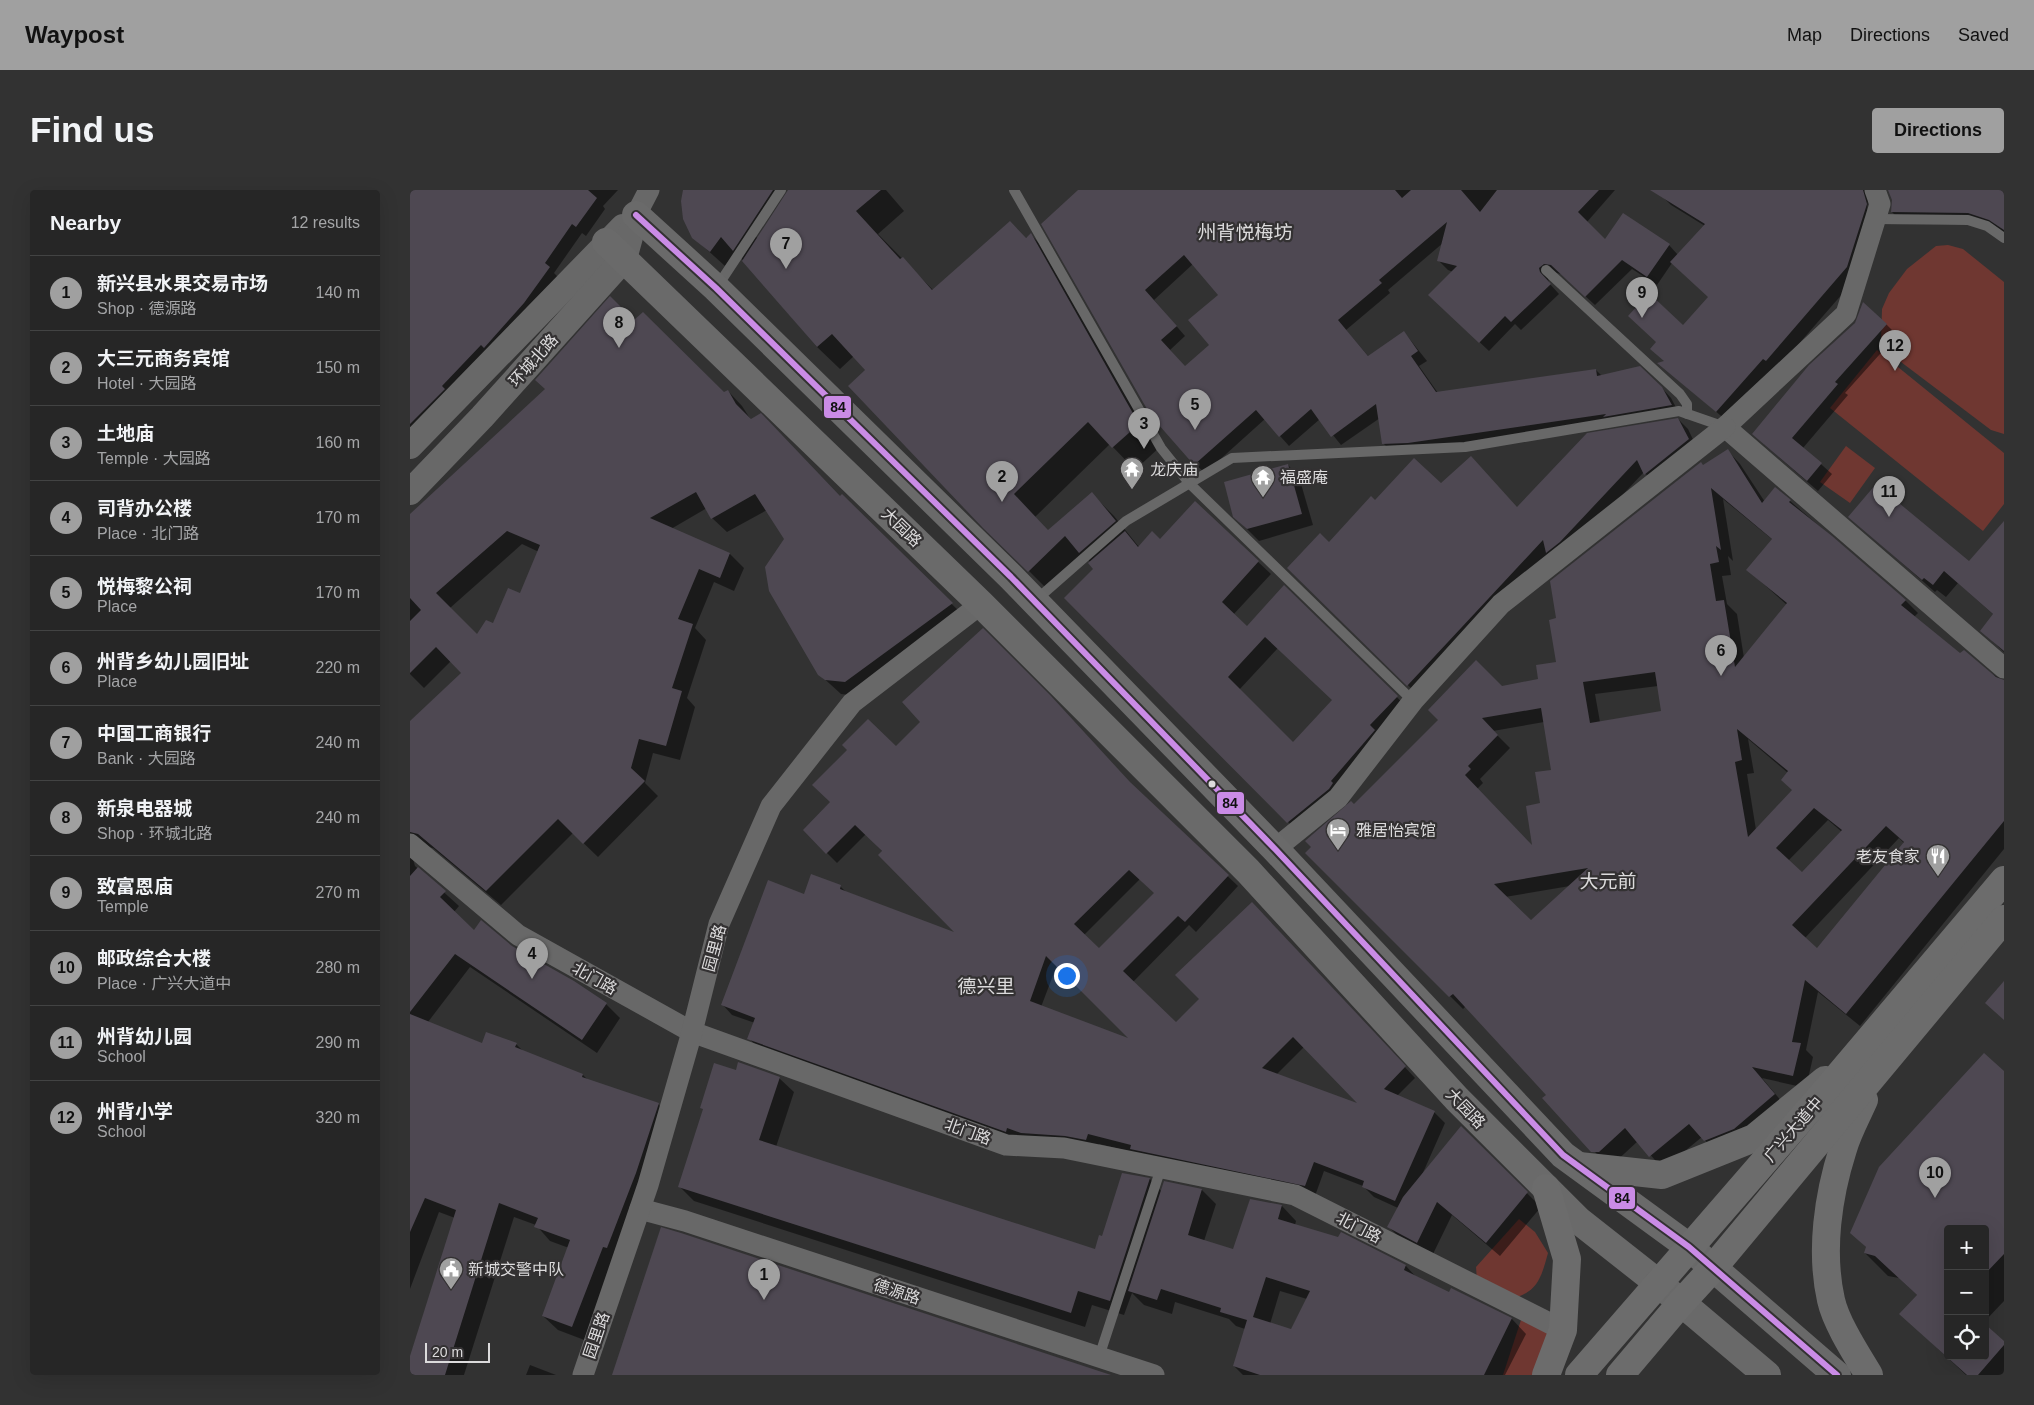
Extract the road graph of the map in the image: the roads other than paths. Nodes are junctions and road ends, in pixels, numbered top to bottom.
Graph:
1 (649, 190) edge
2 (781, 190) edge
3 (1014, 190) edge
4 (1875, 190) edge
5 (636, 215) junction
6 (1875, 219) junction
7 (2004, 238) edge
8 (615, 251) junction
9 (1546, 270) dead end
10 (716, 288) junction
11 (1687, 414) junction
12 (1725, 427) junction
13 (410, 446) edge
14 (1189, 483) junction
15 (410, 492) edge
16 (1034, 601) junction
17 (980, 604) junction
18 (2004, 668) edge
19 (1412, 701) junction
20 (410, 844) edge
21 (1275, 849) junction
22 (2004, 880) edge
23 (2004, 919) edge
24 (692, 1032) junction
25 (1867, 1062) junction
26 (1577, 1166) junction
27 (1161, 1168) junction
28 (1546, 1188) junction
29 (640, 1209) junction
30 (1689, 1248) junction
31 (1713, 1268) junction
32 (1658, 1283) junction
33 (1681, 1303) junction
34 (1563, 1330) junction
35 (1099, 1357) junction
36 (583, 1375) edge
37 (1154, 1375) edge
38 (1546, 1375) edge
39 (1579, 1375) edge
40 (1620, 1375) edge
41 (1767, 1375) edge
42 (1837, 1375) edge
43 (1869, 1375) edge

1 - 5 street, 环城北路
2 - 10 lane
3 - 14 lane
4 - 6 street
5 - 8 street, 环城北路
5 - 10 main road
6 - 7 lane
6 - 12 street
8 - 13 street, 环城北路
8 - 15 street, 环城北路
8 - 17 main road, 大园路
9 - 11 lane
10 - 16 main road
11 - 12 lane
11 - 14 lane
12 - 18 street
12 - 19 street
14 - 16 lane
14 - 19 lane
16 - 21 main road
17 - 24 street, 园里路
17 - 28 main road, 大园路
19 - 21 street
20 - 24 street, 北门路
21 - 26 main road
22 - 25 highway, 广兴大道中
23 - 25 highway, 广兴大道中
24 - 27 street, 北门路
24 - 29 street, 园里路
25 - 26 main road
25 - 30 highway, 广兴大道中
25 - 31 highway, 广兴大道中
25 - 43 highway
26 - 30 main road
27 - 34 street, 北门路
27 - 35 lane
28 - 32 main road, 大园路
28 - 34 highway
29 - 35 street, 德源路
29 - 36 street, 园里路
30 - 31 main road
30 - 32 highway, 广兴大道中
31 - 33 highway, 广兴大道中
31 - 42 main road
32 - 33 main road, 大园路
32 - 39 highway, 广兴大道中
33 - 40 highway, 广兴大道中
33 - 41 main road, 大园路
34 - 38 highway
35 - 37 street, 德源路

